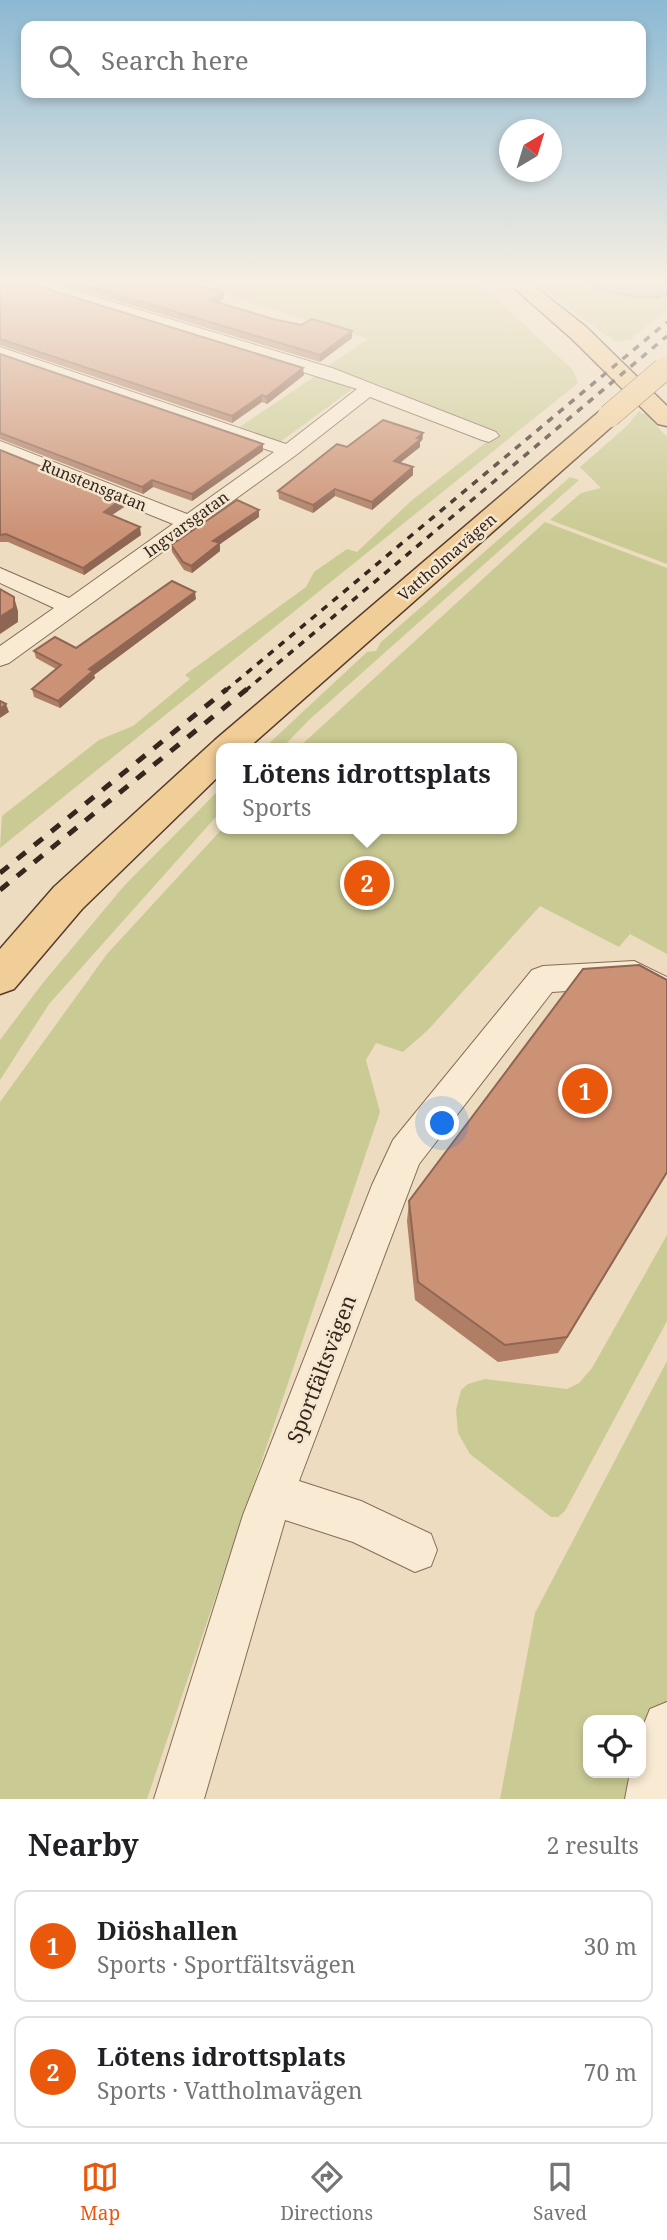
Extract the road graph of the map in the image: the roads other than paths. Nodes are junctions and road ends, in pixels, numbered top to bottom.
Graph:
1 (38, 365) edge
2 (295, 365) edge
3 (612, 365) edge
4 (665, 367) edge
5 (368, 388) junction
6 (667, 419) edge
7 (489, 436) dead end
8 (0, 447) edge
9 (289, 451) junction
10 (187, 522) junction
11 (0, 575) edge
12 (71, 607) junction
13 (0, 658) edge
14 (233, 743) edge
15 (216, 759) edge
16 (0, 977) edge
17 (667, 992) edge
18 (274, 1494) junction
19 (415, 1550) dead end
20 (667, 1727) edge
21 (179, 1799) edge
22 (650, 1799) edge

1 - 9 street
2 - 5 street
3 - 6 main road
4 - 14 main road, Vattholmavägen, bridge
5 - 7 street
5 - 9 street, Ingvarsgatan
8 - 10 street, Runstensgatan
9 - 10 street, Ingvarsgatan
10 - 12 street, Ingvarsgatan
11 - 12 street
12 - 13 street, Ingvarsgatan
15 - 16 main road
17 - 18 street, Sportfältsvägen
18 - 19 street
18 - 21 street, Sportfältsvägen
20 - 22 street

